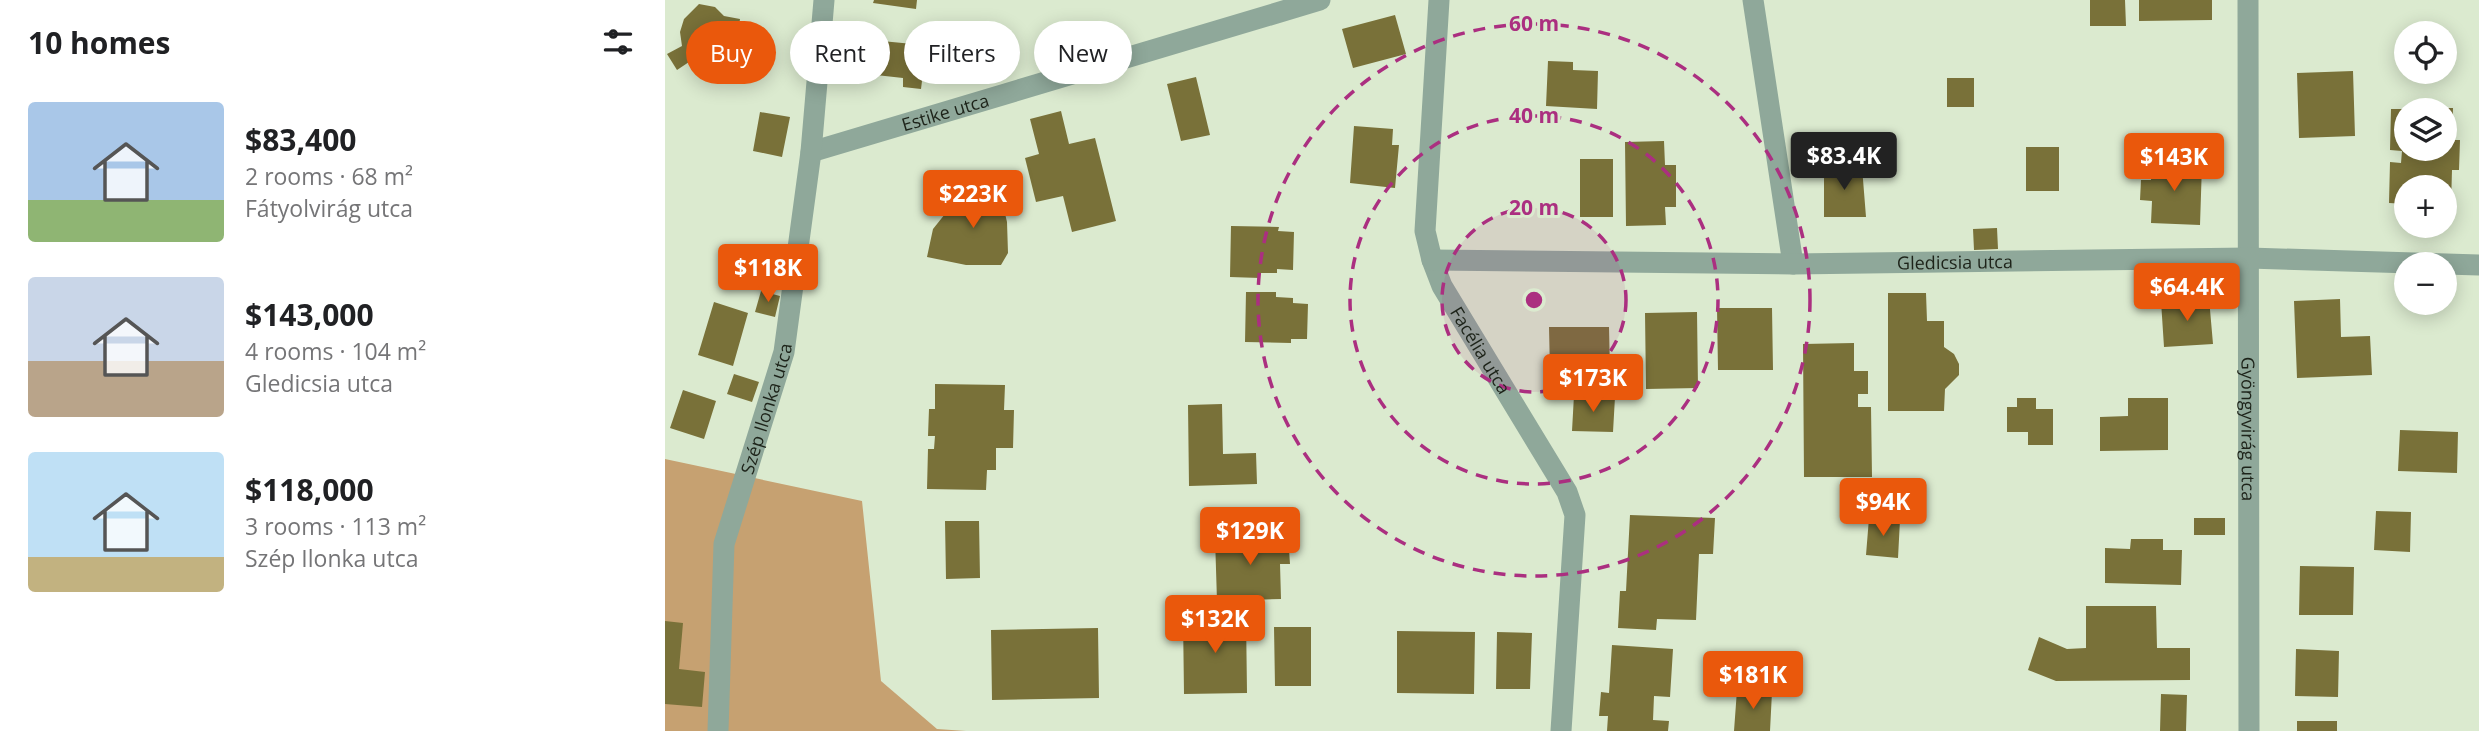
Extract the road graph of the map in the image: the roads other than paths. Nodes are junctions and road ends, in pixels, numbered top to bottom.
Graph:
1 (824, 0) edge
2 (1319, 0) edge
3 (1439, 0) edge
4 (1753, 0) edge
5 (2248, 0) edge
6 (811, 152) junction
7 (2249, 258) junction
8 (1432, 260) junction
9 (1793, 264) junction
10 (2479, 265) edge
11 (718, 731) edge
12 (1561, 731) edge
13 (2249, 731) edge

1 - 6 street, Szép Ilonka utca
2 - 6 street, Estike utca
3 - 8 street, Facélia utca
4 - 9 street
5 - 7 street, Gyöngyvirág utca
6 - 11 street, Szép Ilonka utca
7 - 9 street, Gledicsia utca
7 - 10 street, Gledicsia utca
7 - 13 street, Gyöngyvirág utca
8 - 9 street, Gledicsia utca
8 - 12 street, Facélia utca

